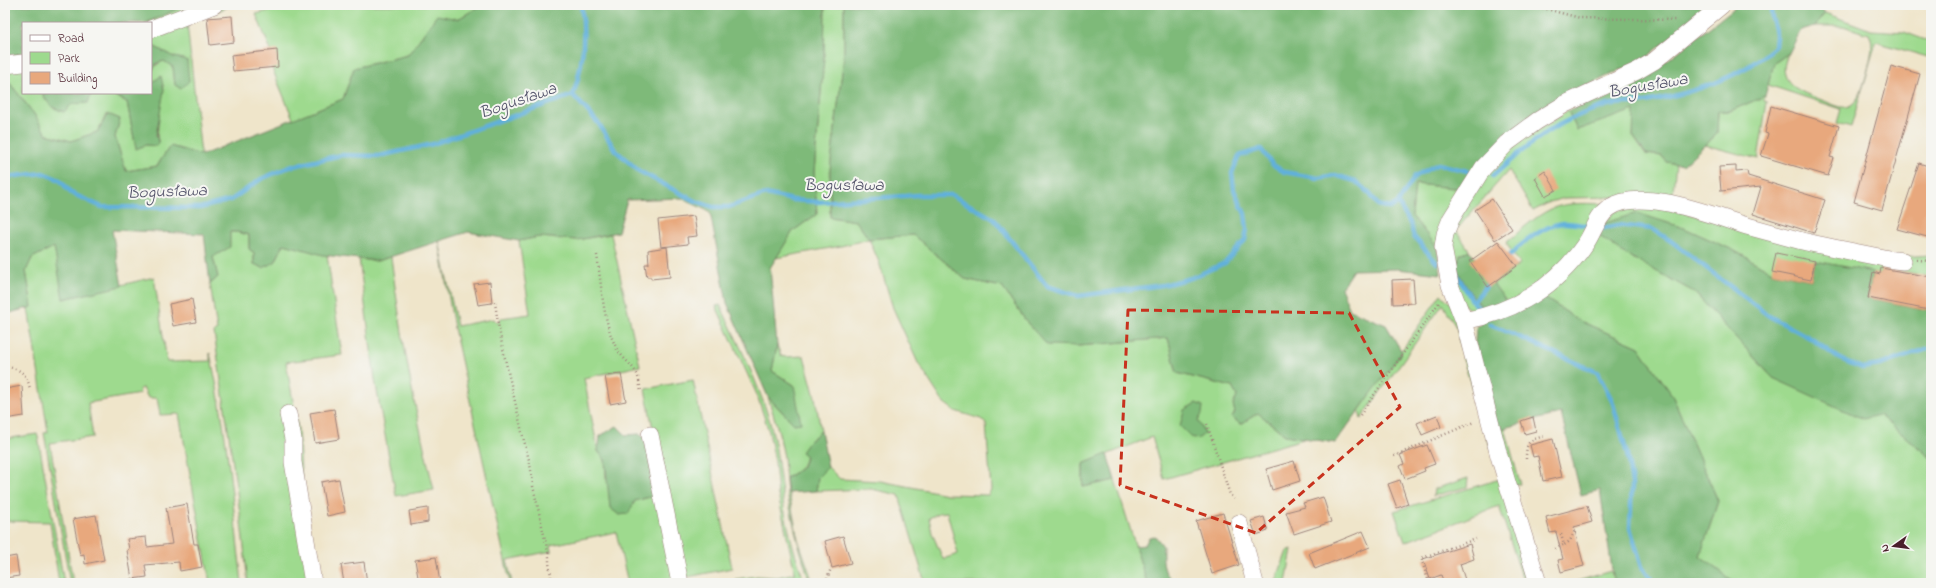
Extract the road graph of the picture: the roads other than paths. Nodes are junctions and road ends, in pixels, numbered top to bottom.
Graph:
1 (214, 5) edge
2 (1722, 5) edge
3 (152, 29) edge
4 (22, 63) edge
5 (5, 65) edge
6 (1903, 261) dead end
7 (1464, 321) junction
8 (288, 414) dead end
9 (650, 435) dead end
10 (1239, 523) dead end
11 (312, 583) edge
12 (680, 583) edge
13 (1255, 583) edge
14 (1538, 583) edge

1 - 3 street
2 - 7 street
4 - 5 street
6 - 7 street
7 - 14 street
8 - 11 street
9 - 12 street
10 - 13 street

